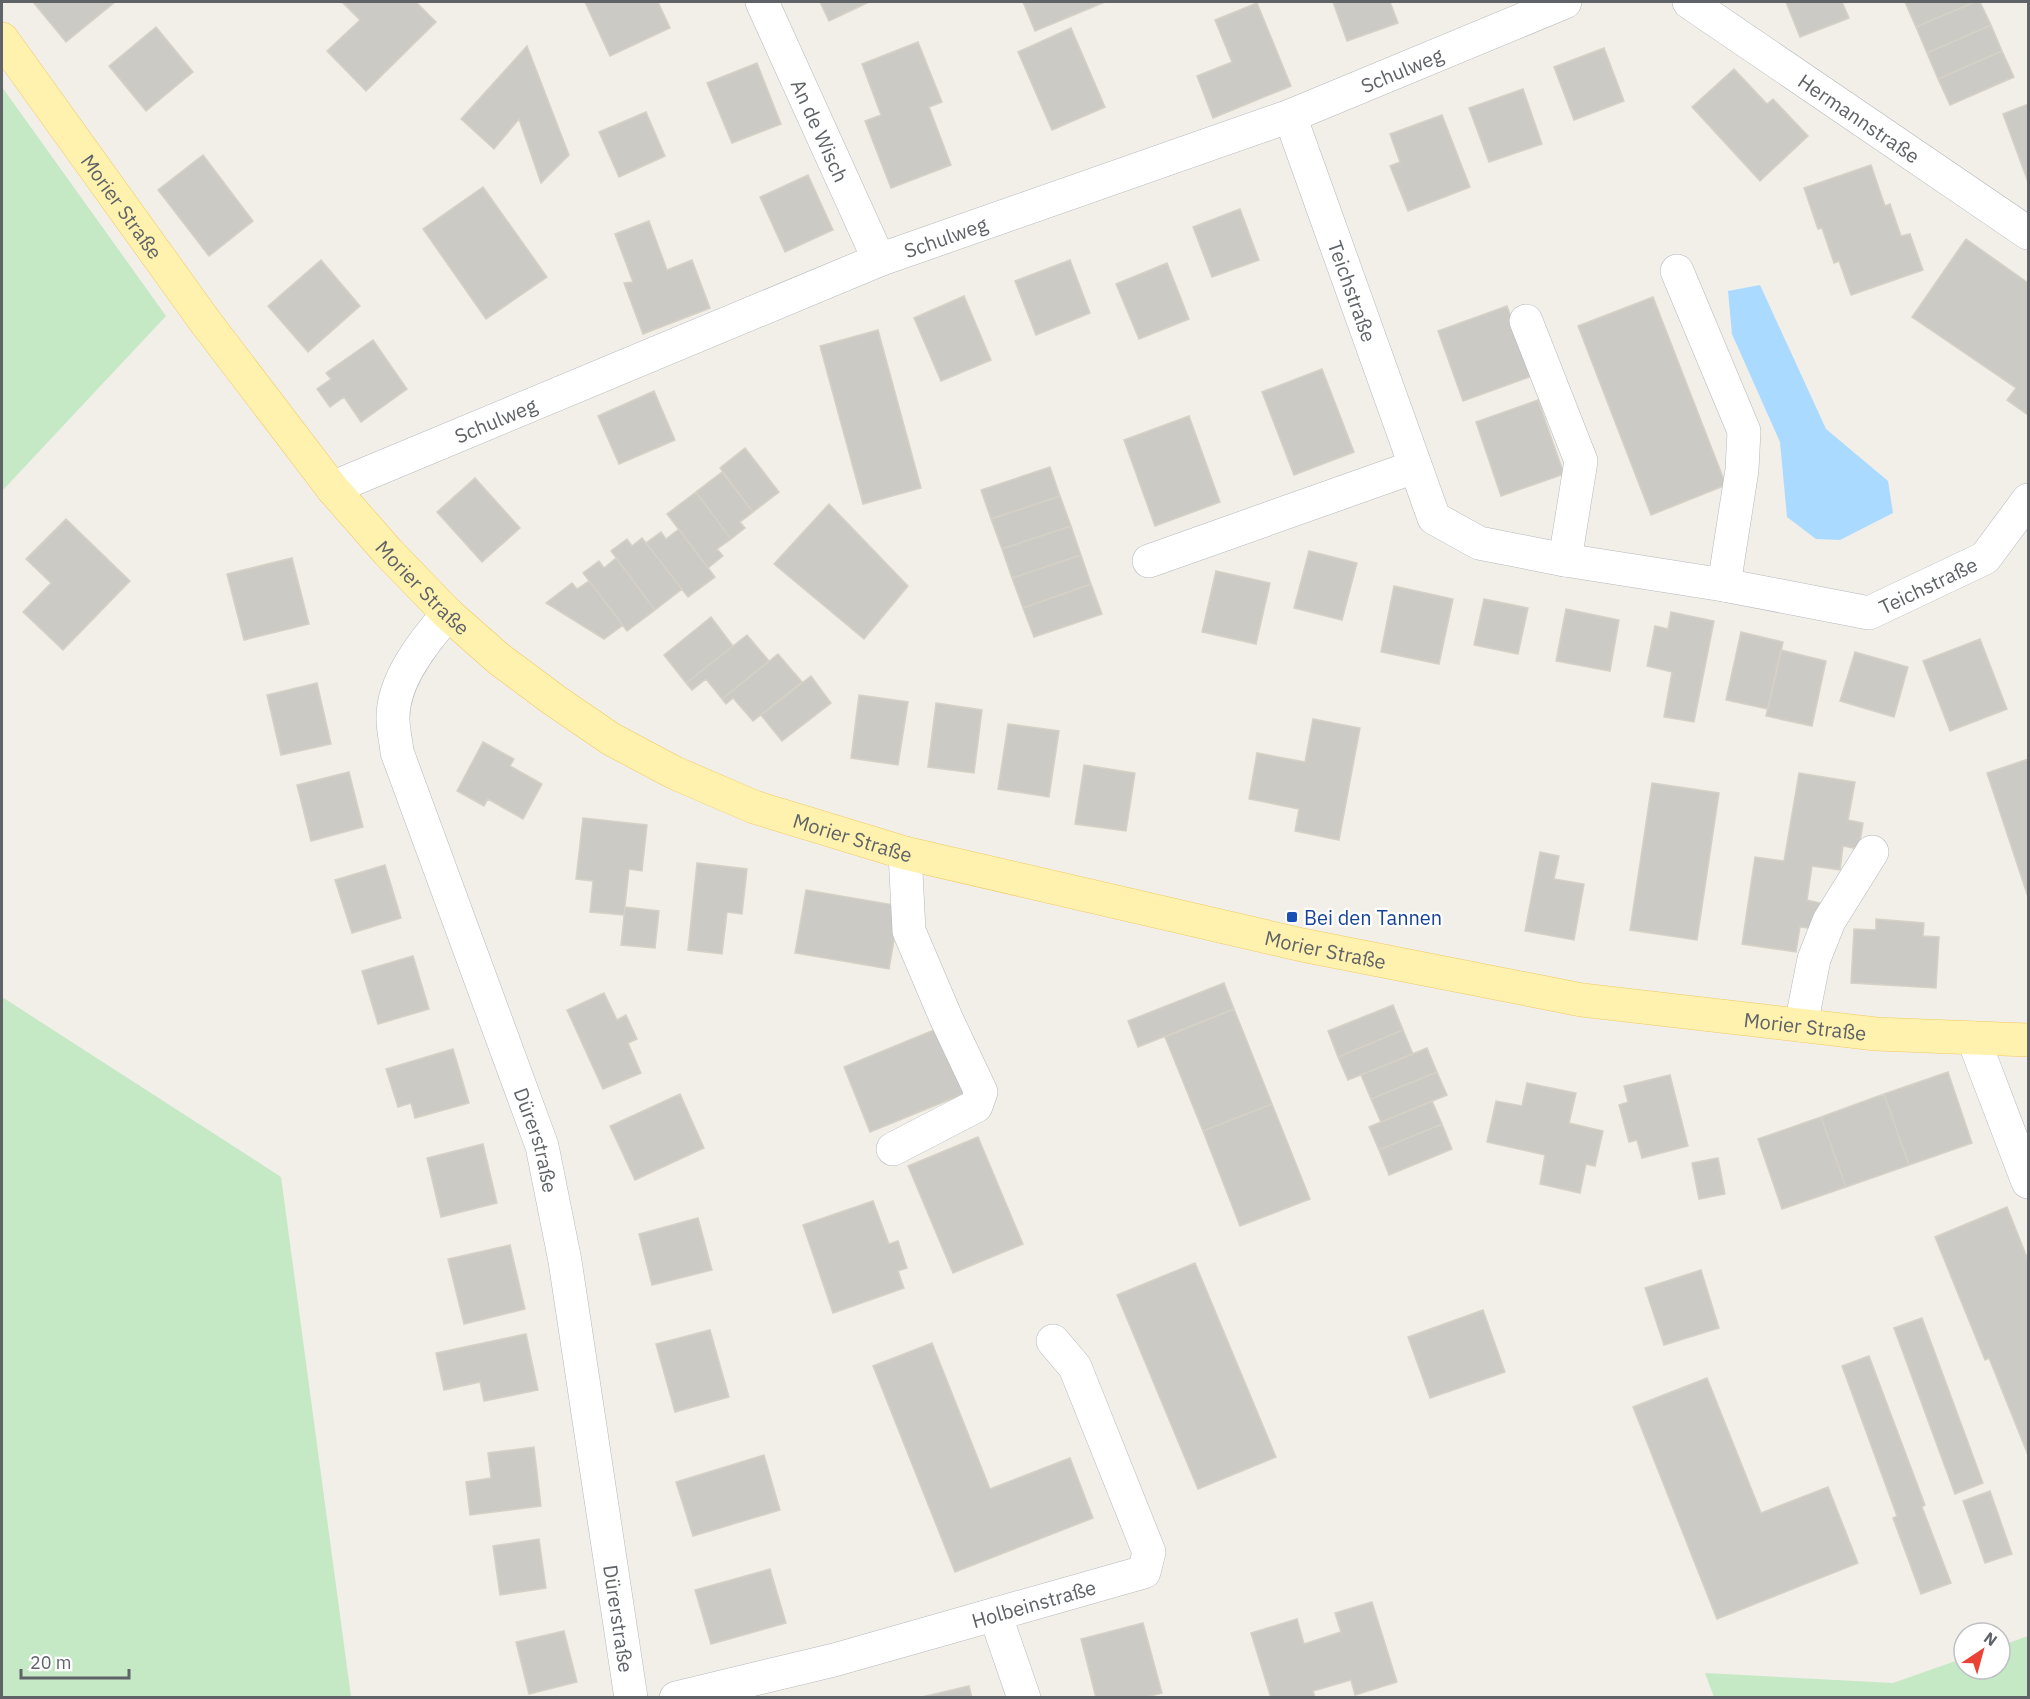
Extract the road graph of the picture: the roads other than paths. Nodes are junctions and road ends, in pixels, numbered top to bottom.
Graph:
1 (762, 2) edge
2 (1565, 2) edge
3 (1689, 2) edge
4 (2, 39) edge
5 (1290, 116) junction
6 (2028, 233) edge
7 (879, 260) junction
8 (1677, 271) dead end
9 (1526, 321) dead end
10 (1414, 467) junction
11 (332, 488) junction
12 (2019, 512) edge
13 (1565, 560) junction
14 (1149, 561) dead end
15 (1724, 585) junction
16 (448, 614) junction
17 (1872, 852) dead end
18 (905, 853) junction
19 (1801, 1025) junction
20 (1973, 1038) junction
21 (2028, 1040) edge
22 (893, 1149) dead end
23 (2028, 1182) edge
24 (1053, 1341) dead end
25 (995, 1614) junction
26 (631, 1698) edge
27 (676, 1698) edge
28 (1024, 1698) edge

1 - 7 street, An de Wisch
2 - 5 street, Schulweg
3 - 6 street, Hermannstraße
4 - 11 main road, Morier Straße
5 - 7 street, Schulweg
5 - 10 street, Teichstraße
7 - 11 street, Schulweg
8 - 15 street
9 - 13 street
10 - 13 street, Teichstraße
10 - 14 street
11 - 16 main road, Morier Straße
12 - 15 street, Teichstraße
13 - 15 street, Teichstraße
16 - 18 main road, Morier Straße
16 - 26 street, Dürerstraße
17 - 19 street
18 - 19 main road, Morier Straße
18 - 22 street
19 - 20 main road, Morier Straße
20 - 21 main road, Morier Straße
20 - 23 street
24 - 25 street, Holbeinstraße
25 - 27 street, Holbeinstraße
25 - 28 street

